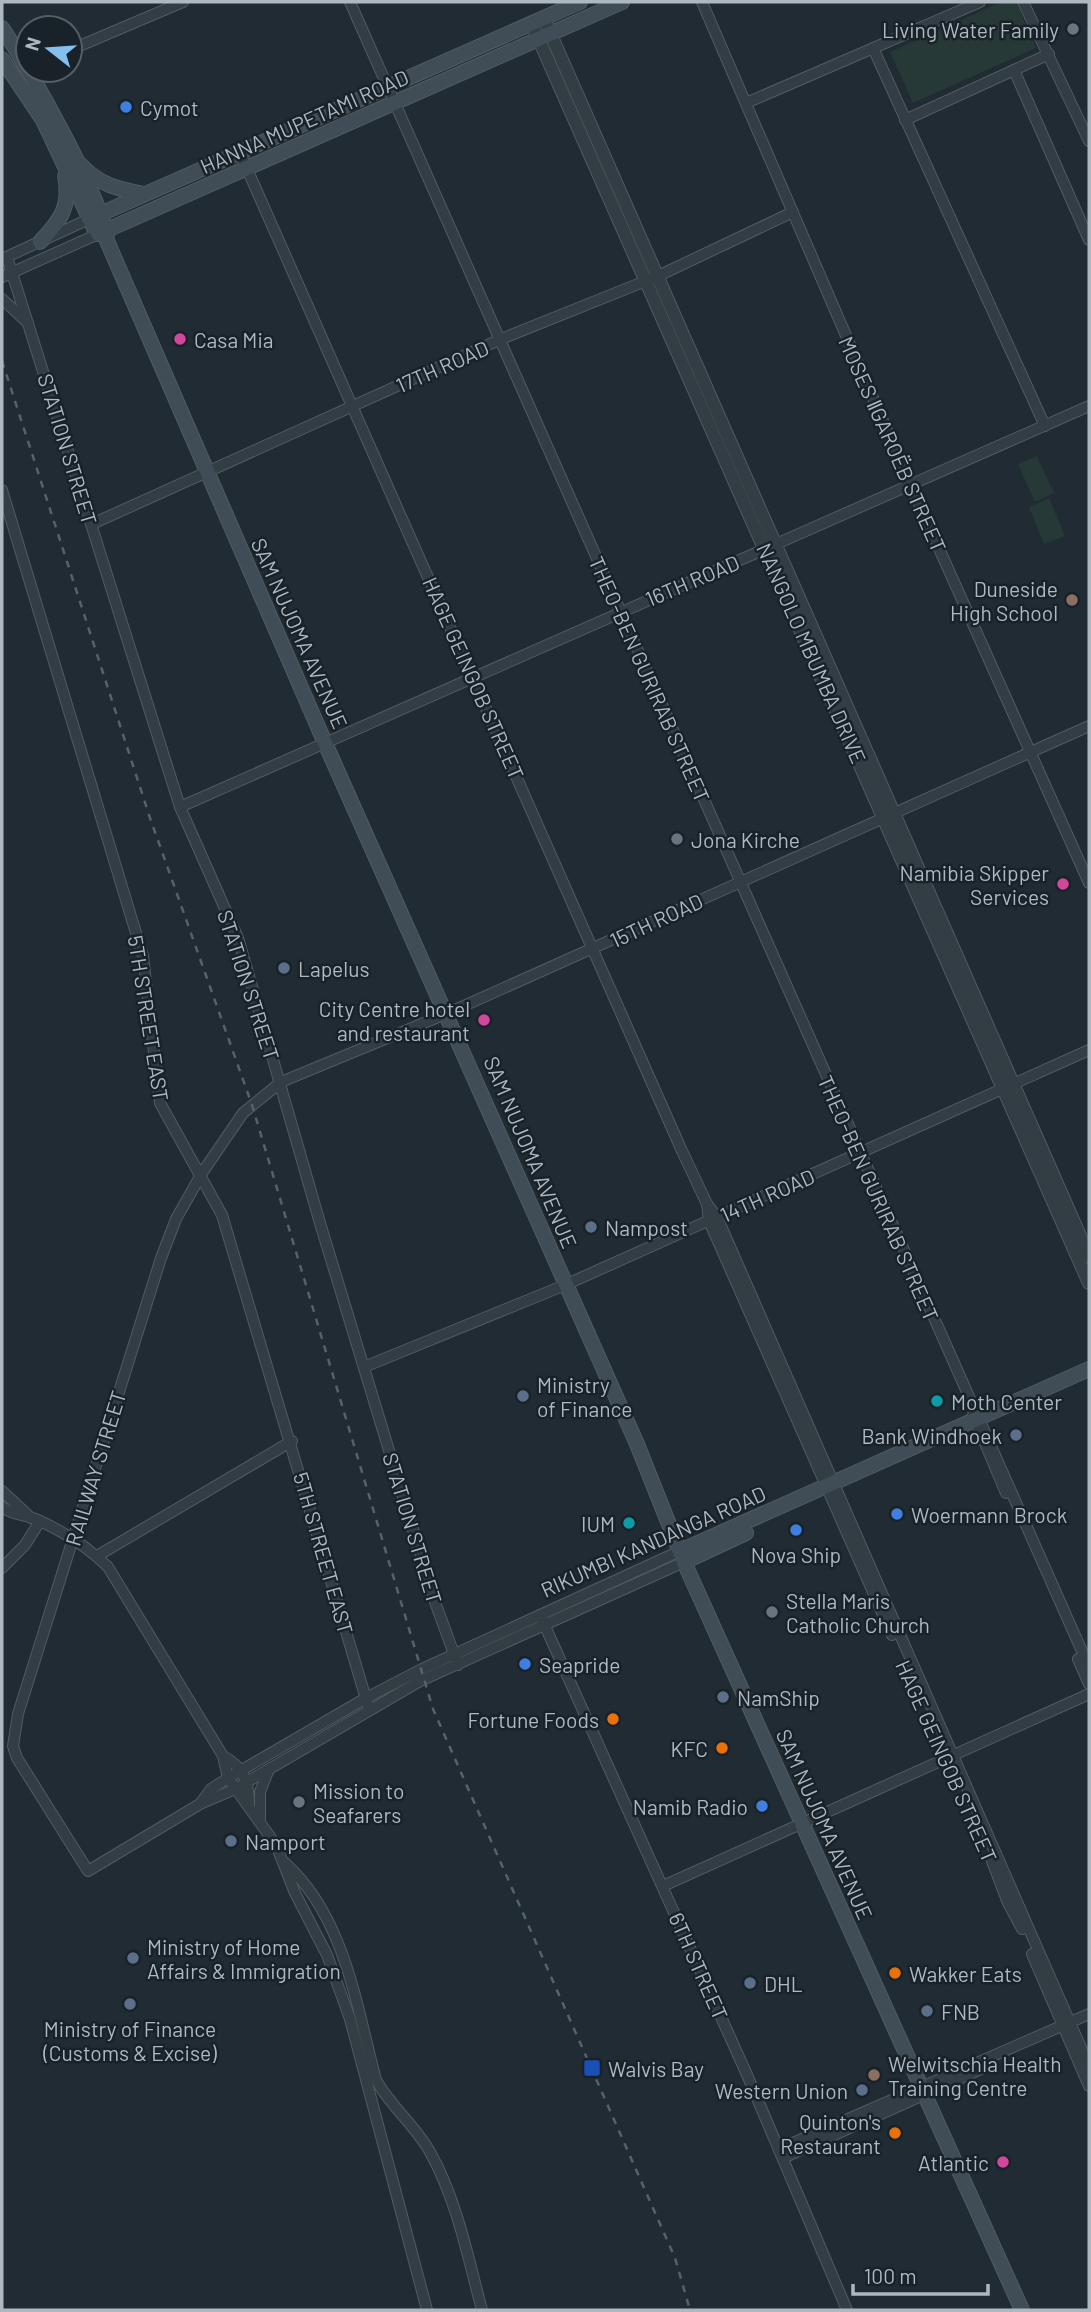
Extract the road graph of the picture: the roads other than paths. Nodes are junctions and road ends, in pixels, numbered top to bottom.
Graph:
1 (183, 2) edge
2 (350, 2) edge
3 (580, 2) edge
4 (622, 2) edge
5 (702, 2) edge
6 (980, 2) edge
7 (1023, 2) edge
8 (538, 22) junction
9 (2, 28) edge
10 (545, 37) junction
11 (84, 44) edge
12 (873, 48) junction
13 (14, 52) edge
14 (1049, 54) junction
15 (1014, 70) junction
16 (30, 84) edge
17 (387, 88) junction
18 (746, 103) junction
19 (395, 104) junction
20 (905, 120) junction
21 (1089, 141) edge
22 (240, 153) junction
23 (66, 154) junction
24 (247, 170) junction
25 (144, 194) junction
26 (793, 212) junction
27 (94, 217) junction
28 (103, 235) junction
29 (1089, 240) edge
30 (40, 242) junction
31 (4, 258) edge
32 (6, 274) edge
33 (652, 278) junction
34 (2, 299) edge
35 (30, 325) junction
36 (501, 340) junction
37 (353, 405) junction
38 (1089, 406) edge
39 (1045, 426) junction
40 (208, 473) junction
41 (911, 486) junction
42 (2, 490) edge
43 (92, 524) junction
44 (770, 547) junction
45 (619, 611) junction
46 (475, 678) junction
47 (1089, 726) edge
48 (326, 744) junction
49 (1028, 752) junction
50 (180, 807) junction
51 (889, 817) junction
52 (740, 882) junction
53 (1089, 883) edge
54 (592, 950) junction
55 (448, 1013) junction
56 (1089, 1050) edge
57 (281, 1082) junction
58 (1008, 1088) junction
59 (859, 1154) junction
60 (202, 1173) junction
61 (713, 1219) junction
62 (1089, 1256) edge
63 (1089, 1283) edge
64 (565, 1285) junction
65 (365, 1367) junction
66 (1089, 1368) edge
67 (1089, 1379) edge
68 (977, 1420) junction
69 (292, 1441) junction
70 (831, 1489) junction
71 (2, 1491) edge
72 (2, 1507) edge
73 (36, 1519) junction
74 (73, 1541) junction
75 (97, 1556) junction
76 (682, 1557) junction
77 (2, 1568) edge
78 (542, 1619) junction
79 (457, 1660) junction
80 (1089, 1667) edge
81 (1089, 1685) edge
82 (1089, 1694) edge
83 (366, 1698) junction
84 (369, 1709) junction
85 (223, 1756) junction
86 (949, 1756) junction
87 (242, 1769) junction
88 (269, 1769) junction
89 (228, 1778) junction
90 (248, 1781) junction
91 (235, 1789) junction
92 (200, 1804) junction
93 (250, 1805) junction
94 (261, 1823) junction
95 (802, 1825) junction
96 (285, 1863) junction
97 (663, 1886) junction
98 (1089, 2014) edge
99 (1089, 2021) edge
100 (1068, 2027) junction
101 (1089, 2066) edge
102 (1089, 2086) edge
103 (919, 2090) junction
104 (781, 2153) junction
105 (427, 2310) edge
106 (482, 2310) edge
107 (847, 2310) edge
108 (1013, 2310) edge
109 (1022, 2310) edge

1 - 11 street
2 - 17 street, THEO-BEN GURIRAB STREET
3 - 8 main road, HANNA MUPETAMI ROAD
4 - 10 main road, HANNA MUPETAMI ROAD
5 - 18 street, MOSES ǁGAROËB STREET
6 - 12 street
7 - 14 street
8 - 10 street, NANGOLO MBUMBA DRIVE
8 - 17 main road, HANNA MUPETAMI ROAD
9 - 13 main road, SAM NUJOMA AVENUE
10 - 19 main road, HANNA MUPETAMI ROAD
10 - 33 street, NANGOLO MBUMBA DRIVE
12 - 18 street
12 - 20 street
14 - 15 street
14 - 21 street
15 - 20 street
15 - 29 street
16 - 23 main road, SAM NUJOMA AVENUE
17 - 19 street, THEO-BEN GURIRAB STREET
17 - 22 main road, HANNA MUPETAMI ROAD
18 - 26 street, MOSES ǁGAROËB STREET
19 - 24 main road, HANNA MUPETAMI ROAD
19 - 36 street, THEO-BEN GURIRAB STREET
20 - 39 street
22 - 24 street, HAGE GEINGOB STREET
22 - 25 main road, HANNA MUPETAMI ROAD
23 - 25 main road
23 - 27 main road, SAM NUJOMA AVENUE
23 - 30 main road
24 - 28 main road, HANNA MUPETAMI ROAD
24 - 37 street, HAGE GEINGOB STREET
25 - 27 main road, HANNA MUPETAMI ROAD
26 - 33 street, 17TH ROAD
26 - 41 street, MOSES ǁGAROËB STREET
27 - 28 main road, SAM NUJOMA AVENUE
27 - 30 street, HANNA MUPETAMI ROAD
28 - 32 street, HANNA MUPETAMI ROAD
28 - 40 main road, SAM NUJOMA AVENUE
30 - 31 street, HANNA MUPETAMI ROAD
31 - 32 street, STATION STREET
32 - 35 street, STATION STREET
33 - 36 street, 17TH ROAD
33 - 44 street, NANGOLO MBUMBA DRIVE
34 - 35 street
35 - 43 street, STATION STREET
36 - 37 street, 17TH ROAD
36 - 45 street, THEO-BEN GURIRAB STREET
37 - 40 street, 17TH ROAD
37 - 46 street, HAGE GEINGOB STREET
38 - 39 street, 16TH ROAD
39 - 41 street, 16TH ROAD
40 - 43 street, 17TH ROAD
40 - 48 main road, SAM NUJOMA AVENUE
41 - 44 street, 16TH ROAD
41 - 49 street, MOSES ǁGAROËB STREET
42 - 60 street, 5TH STREET EAST
43 - 50 street, STATION STREET
44 - 45 street, 16TH ROAD
44 - 51 street, NANGOLO MBUMBA DRIVE
45 - 46 street, 16TH ROAD
45 - 52 street, THEO-BEN GURIRAB STREET
46 - 48 street, 16TH ROAD
46 - 54 street, HAGE GEINGOB STREET
47 - 49 street, 15TH ROAD
48 - 50 street, 16TH ROAD
48 - 55 main road, SAM NUJOMA AVENUE
49 - 51 street, 15TH ROAD
49 - 53 street, MOSES ǁGAROËB STREET
50 - 57 street, STATION STREET
51 - 52 street, 15TH ROAD
51 - 58 street, NANGOLO MBUMBA DRIVE
52 - 54 street, 15TH ROAD
52 - 59 street, THEO-BEN GURIRAB STREET
54 - 55 street, 15TH ROAD
54 - 61 street, HAGE GEINGOB STREET
55 - 57 street, 15TH ROAD
55 - 64 main road, SAM NUJOMA AVENUE
56 - 58 street, 14TH ROAD
57 - 60 street, RAILWAY STREET
57 - 65 street, STATION STREET
58 - 59 street, 14TH ROAD
58 - 62 street, NANGOLO MBUMBA DRIVE
58 - 63 street, NANGOLO MBUMBA DRIVE
59 - 61 street, 14TH ROAD
59 - 68 street, THEO-BEN GURIRAB STREET
60 - 69 street, 5TH STREET EAST
60 - 74 street, RAILWAY STREET
61 - 64 street, 14TH ROAD
61 - 70 street, HAGE GEINGOB STREET
64 - 65 street, 14TH ROAD
64 - 76 main road, SAM NUJOMA AVENUE
65 - 79 street, STATION STREET
66 - 68 main road, RIKUMBI KANDANGA ROAD
67 - 68 main road, RIKUMBI KANDANGA ROAD
68 - 70 main road, RIKUMBI KANDANGA ROAD
68 - 80 street, THEO-BEN GURIRAB STREET
68 - 81 street, THEO-BEN GURIRAB STREET
69 - 75 street
69 - 83 street, 5TH STREET EAST
70 - 76 main road, RIKUMBI KANDANGA ROAD
70 - 86 street, HAGE GEINGOB STREET
71 - 73 street
72 - 73 street
73 - 74 street
73 - 77 street
74 - 75 street
74 - 92 street, RAILWAY STREET
75 - 85 street
76 - 78 street, RIKUMBI KANDANGA ROAD
76 - 95 main road, SAM NUJOMA AVENUE
78 - 79 street, RIKUMBI KANDANGA ROAD
78 - 97 street, 6TH STREET
79 - 83 street, RIKUMBI KANDANGA ROAD
79 - 84 street, RIKUMBI KANDANGA ROAD
82 - 86 street
83 - 84 street, 5TH STREET EAST
83 - 87 street, RIKUMBI KANDANGA ROAD
84 - 88 street, RIKUMBI KANDANGA ROAD
85 - 87 street
85 - 89 street
86 - 95 street
86 - 100 street, HAGE GEINGOB STREET
87 - 89 street, RIKUMBI KANDANGA ROAD
87 - 90 street
88 - 90 street, RIKUMBI KANDANGA ROAD
88 - 94 street
89 - 91 street
89 - 92 street
90 - 91 street, RIKUMBI KANDANGA ROAD
90 - 93 street
91 - 92 street
91 - 93 street
93 - 94 street
94 - 96 street
95 - 97 street
95 - 103 main road, SAM NUJOMA AVENUE
96 - 105 street
96 - 106 street
97 - 104 street, 6TH STREET
98 - 100 street
99 - 100 street
100 - 101 street, HAGE GEINGOB STREET
100 - 102 street, HAGE GEINGOB STREET
100 - 103 street
103 - 104 street
103 - 108 main road, SAM NUJOMA AVENUE
103 - 109 main road, SAM NUJOMA AVENUE
104 - 107 street, 6TH STREET

